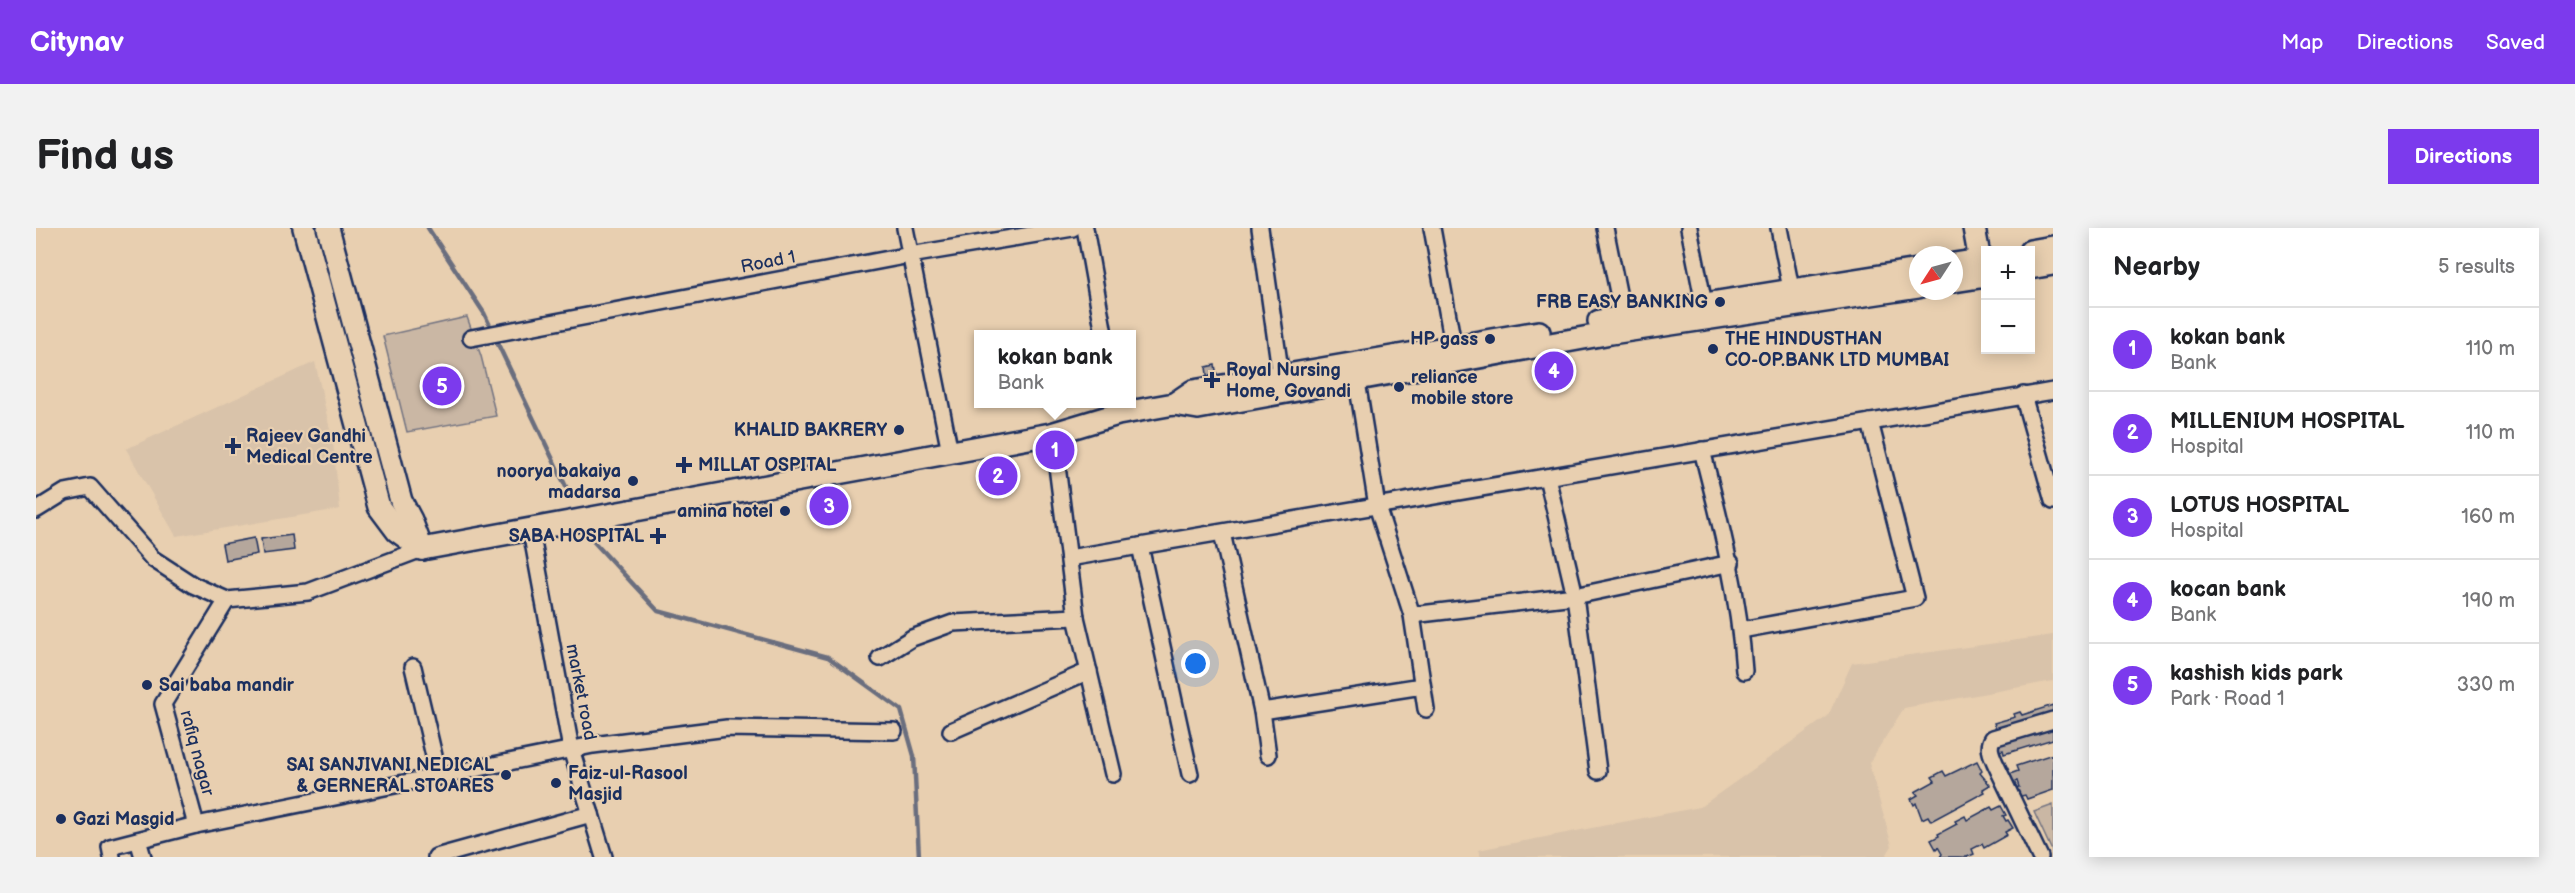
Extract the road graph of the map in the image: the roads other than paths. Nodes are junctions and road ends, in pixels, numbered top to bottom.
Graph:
1 (304, 228) edge
2 (327, 228) edge
3 (905, 228) edge
4 (1073, 228) edge
5 (1085, 228) edge
6 (1260, 228) edge
7 (1432, 228) edge
8 (1605, 228) edge
9 (1689, 228) edge
10 (1779, 228) edge
11 (1974, 228) edge
12 (2053, 247) edge
13 (2035, 250) edge
14 (910, 255) junction
15 (1981, 256) edge
16 (2053, 264) edge
17 (1963, 265) edge
18 (2035, 267) edge
19 (1981, 268) edge
20 (1981, 269) edge
21 (1909, 272) edge
22 (1963, 277) edge
23 (1909, 288) edge
24 (1793, 298) junction
25 (1704, 304) junction
26 (1623, 316) junction
27 (1103, 330) edge
28 (471, 338) dead end
29 (1455, 355) junction
30 (1355, 372) junction
31 (1282, 385) junction
32 (2053, 391) edge
33 (2024, 395) junction
34 (1136, 407) edge
35 (1117, 409) edge
36 (1870, 422) junction
37 (1051, 434) junction
38 (1702, 450) junction
39 (950, 452) junction
40 (1547, 477) junction
41 (2053, 501) edge
42 (1377, 506) junction
43 (36, 510) edge
44 (531, 531) junction
45 (1222, 533) junction
46 (1140, 546) junction
47 (422, 549) junction
48 (1069, 558) junction
49 (1731, 563) junction
50 (1575, 596) junction
51 (227, 600) junction
52 (1412, 615) junction
53 (1076, 617) junction
54 (1741, 630) junction
55 (880, 658) dead end
56 (413, 667) dead end
57 (1089, 671) junction
58 (1744, 671) dead end
59 (1422, 686) junction
60 (1426, 709) dead end
61 (1262, 711) junction
62 (2053, 720) edge
63 (894, 730) dead end
64 (951, 731) dead end
65 (571, 749) junction
66 (1268, 755) dead end
67 (1598, 771) dead end
68 (1113, 774) dead end
69 (1190, 774) dead end
70 (439, 777) junction
71 (591, 814) junction
72 (196, 825) junction
73 (138, 840) junction
74 (112, 857) edge
75 (143, 857) edge
76 (436, 857) edge
77 (604, 857) edge
78 (2040, 857) edge

1 - 47 street
2 - 47 street
3 - 14 street
4 - 14 street, Road 1
5 - 27 street
6 - 31 street
7 - 29 street
8 - 26 street
9 - 25 street
10 - 24 street
11 - 15 street
12 - 13 street
14 - 28 street, Road 1
14 - 39 street
16 - 18 street
17 - 19 street
20 - 22 street
21 - 24 street
23 - 24 street
24 - 25 street
24 - 29 street
25 - 26 street
26 - 29 street
29 - 30 street
30 - 31 street
30 - 42 street
31 - 34 street
32 - 33 street
33 - 36 street
33 - 41 street
35 - 37 street
36 - 38 street
36 - 54 street
37 - 39 street
37 - 48 street
38 - 40 street
38 - 49 street
39 - 44 street
40 - 42 street
40 - 50 street
42 - 45 street
42 - 52 street
43 - 51 street
44 - 47 street
44 - 65 street, market road
45 - 46 street
45 - 61 street
46 - 48 street
46 - 69 street
47 - 51 street
48 - 53 street
49 - 50 street
49 - 54 street
50 - 52 street
50 - 67 street
51 - 72 street, rafiq nagar
52 - 59 street
53 - 55 street
53 - 57 street
54 - 58 street
56 - 70 street
57 - 64 street
57 - 68 street
59 - 60 street
59 - 61 street
61 - 66 street
62 - 78 street
63 - 65 street
65 - 70 street
65 - 71 street, market road
70 - 72 street
71 - 76 street
71 - 77 street, market road
72 - 73 street
73 - 74 street
73 - 75 street

